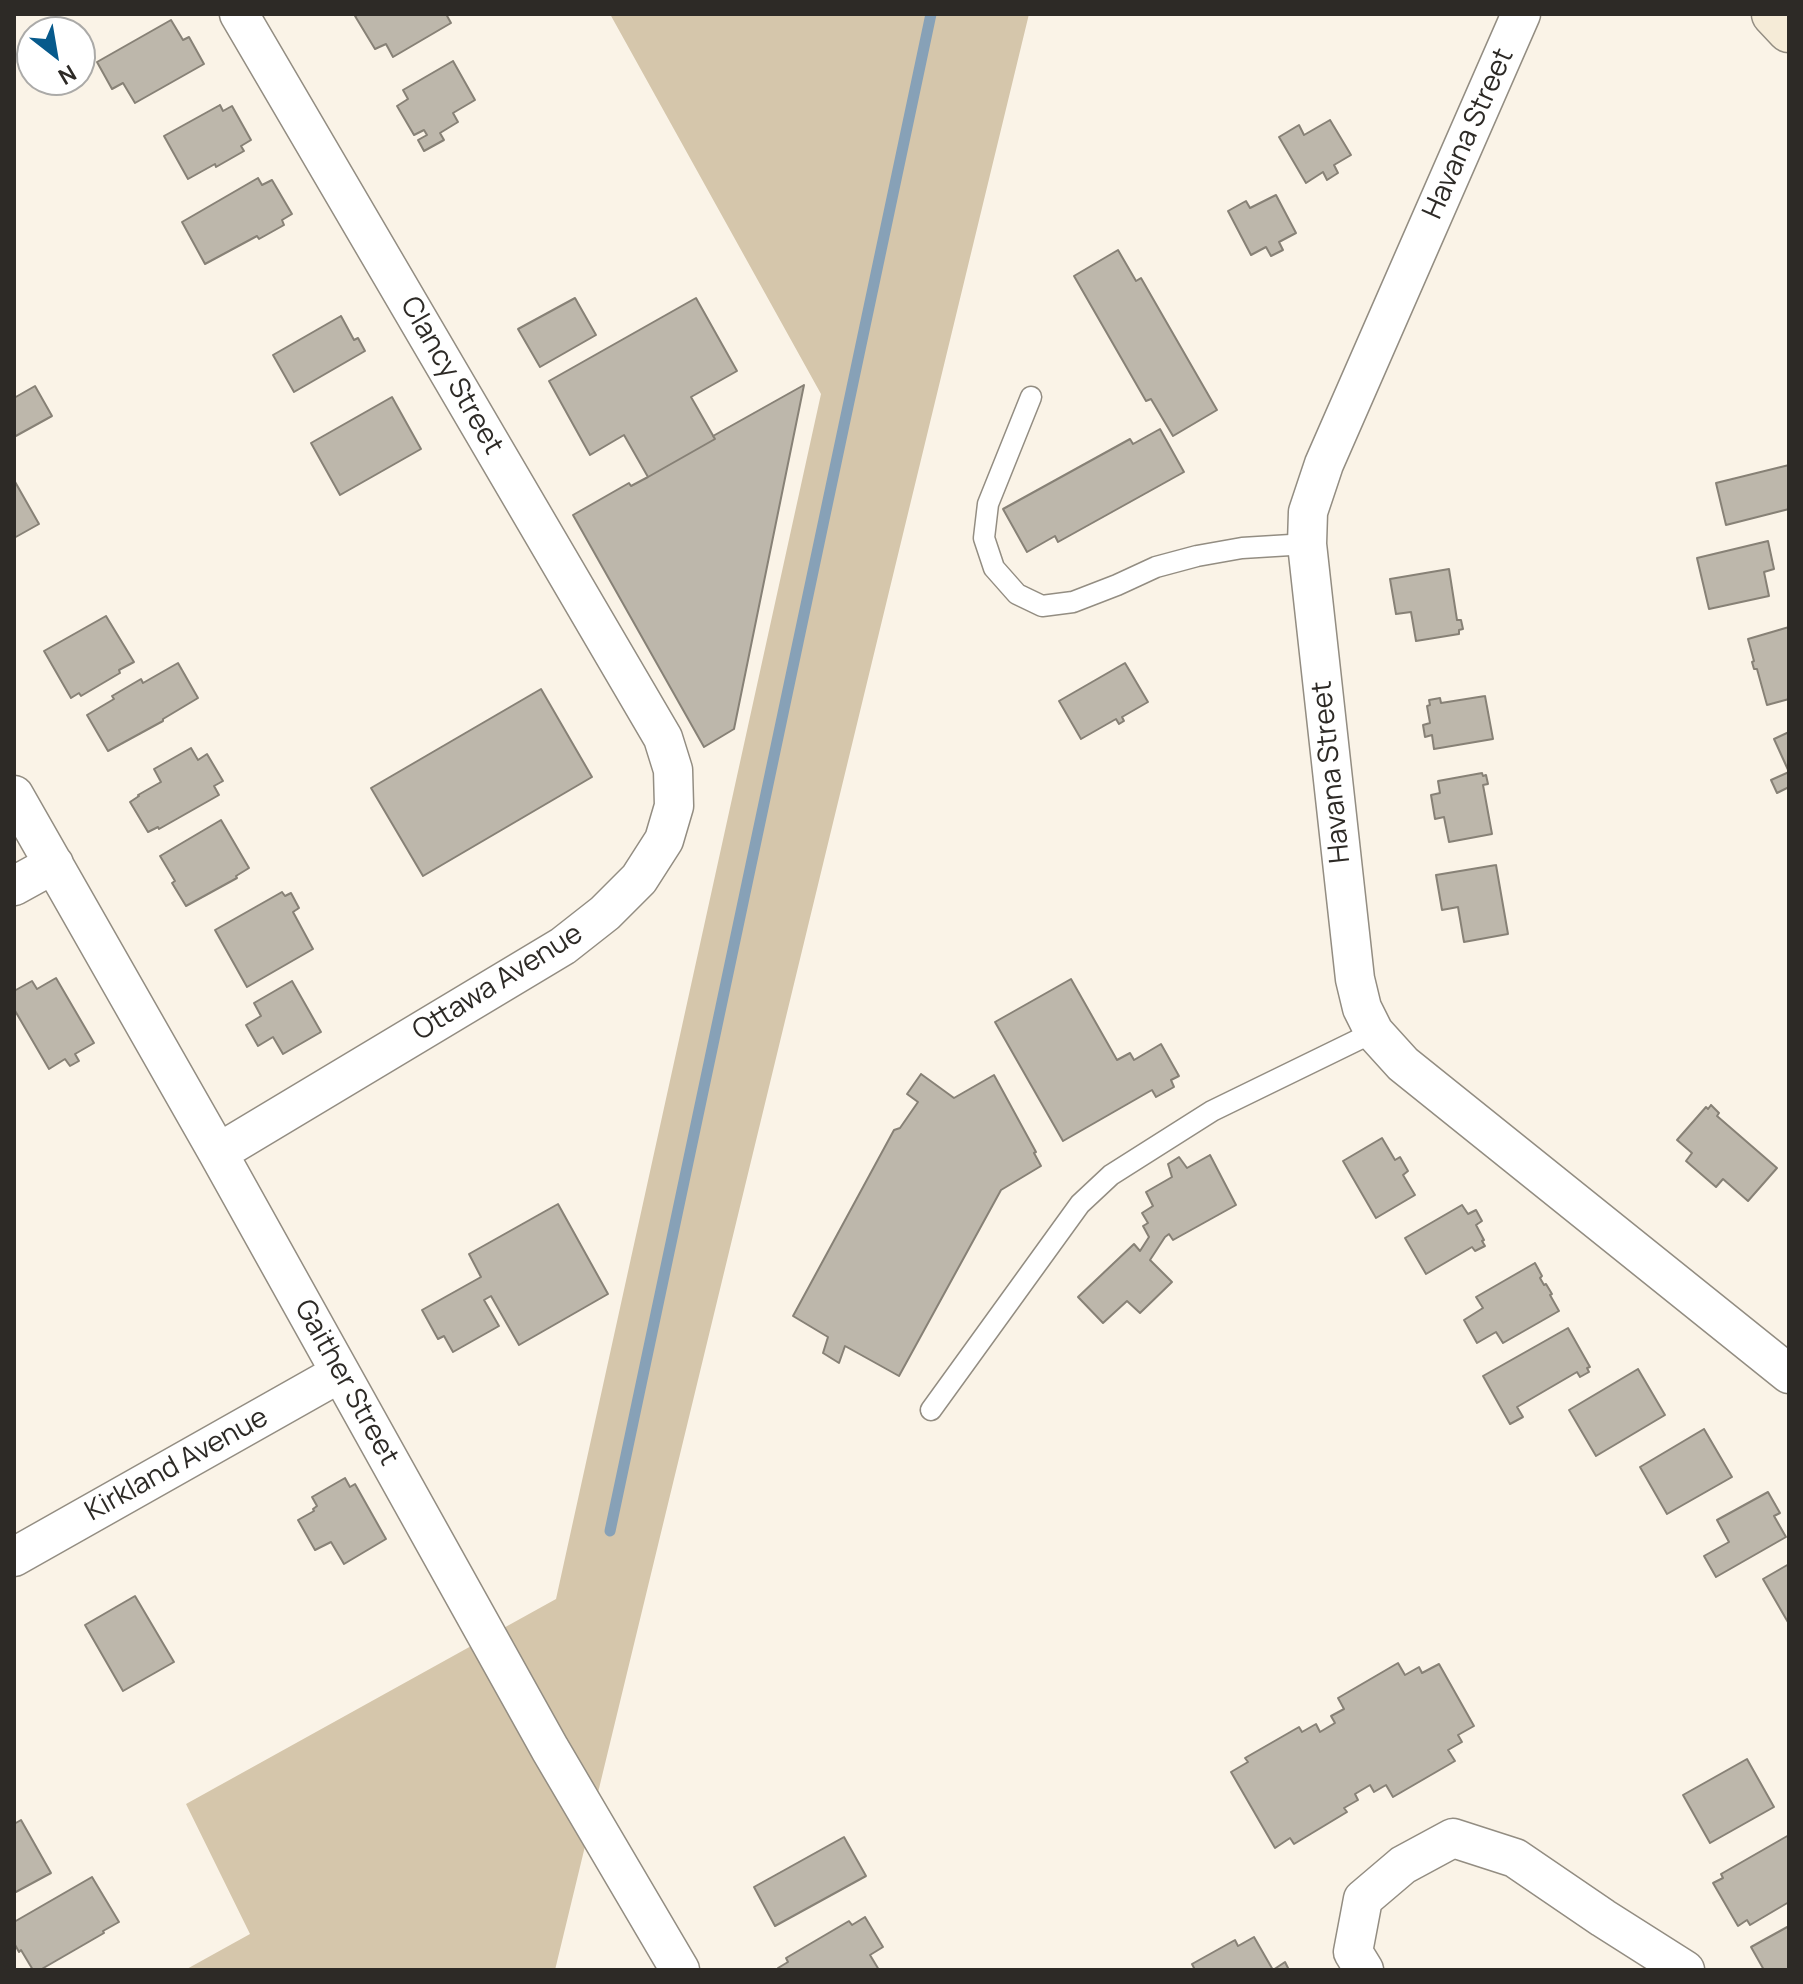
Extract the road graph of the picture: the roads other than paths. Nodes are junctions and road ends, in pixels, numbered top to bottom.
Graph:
1 (239, 14) edge
2 (1521, 14) edge
3 (1774, 14) edge
4 (1789, 30) edge
5 (1031, 397) dead end
6 (1307, 544) junction
7 (663, 738) joint
8 (14, 795) edge
9 (54, 864) junction
10 (14, 886) edge
11 (1374, 1032) junction
12 (218, 1153) junction
13 (340, 1373) junction
14 (1789, 1374) edge
15 (931, 1410) dead end
16 (14, 1557) edge
17 (680, 1970) edge
18 (1364, 1970) edge
19 (1685, 1970) edge

1 - 7 street, Clancy Street
2 - 6 street, Havana Street
3 - 4 street
5 - 6 lane
6 - 11 street, Havana Street
7 - 12 street, Ottawa Avenue
8 - 9 street, Gaither Street
9 - 10 street
9 - 12 street, Gaither Street
11 - 14 street, Havana Street
11 - 15 lane
12 - 13 street, Gaither Street
13 - 16 street, Kirkland Avenue
13 - 17 street, Gaither Street
18 - 19 street

